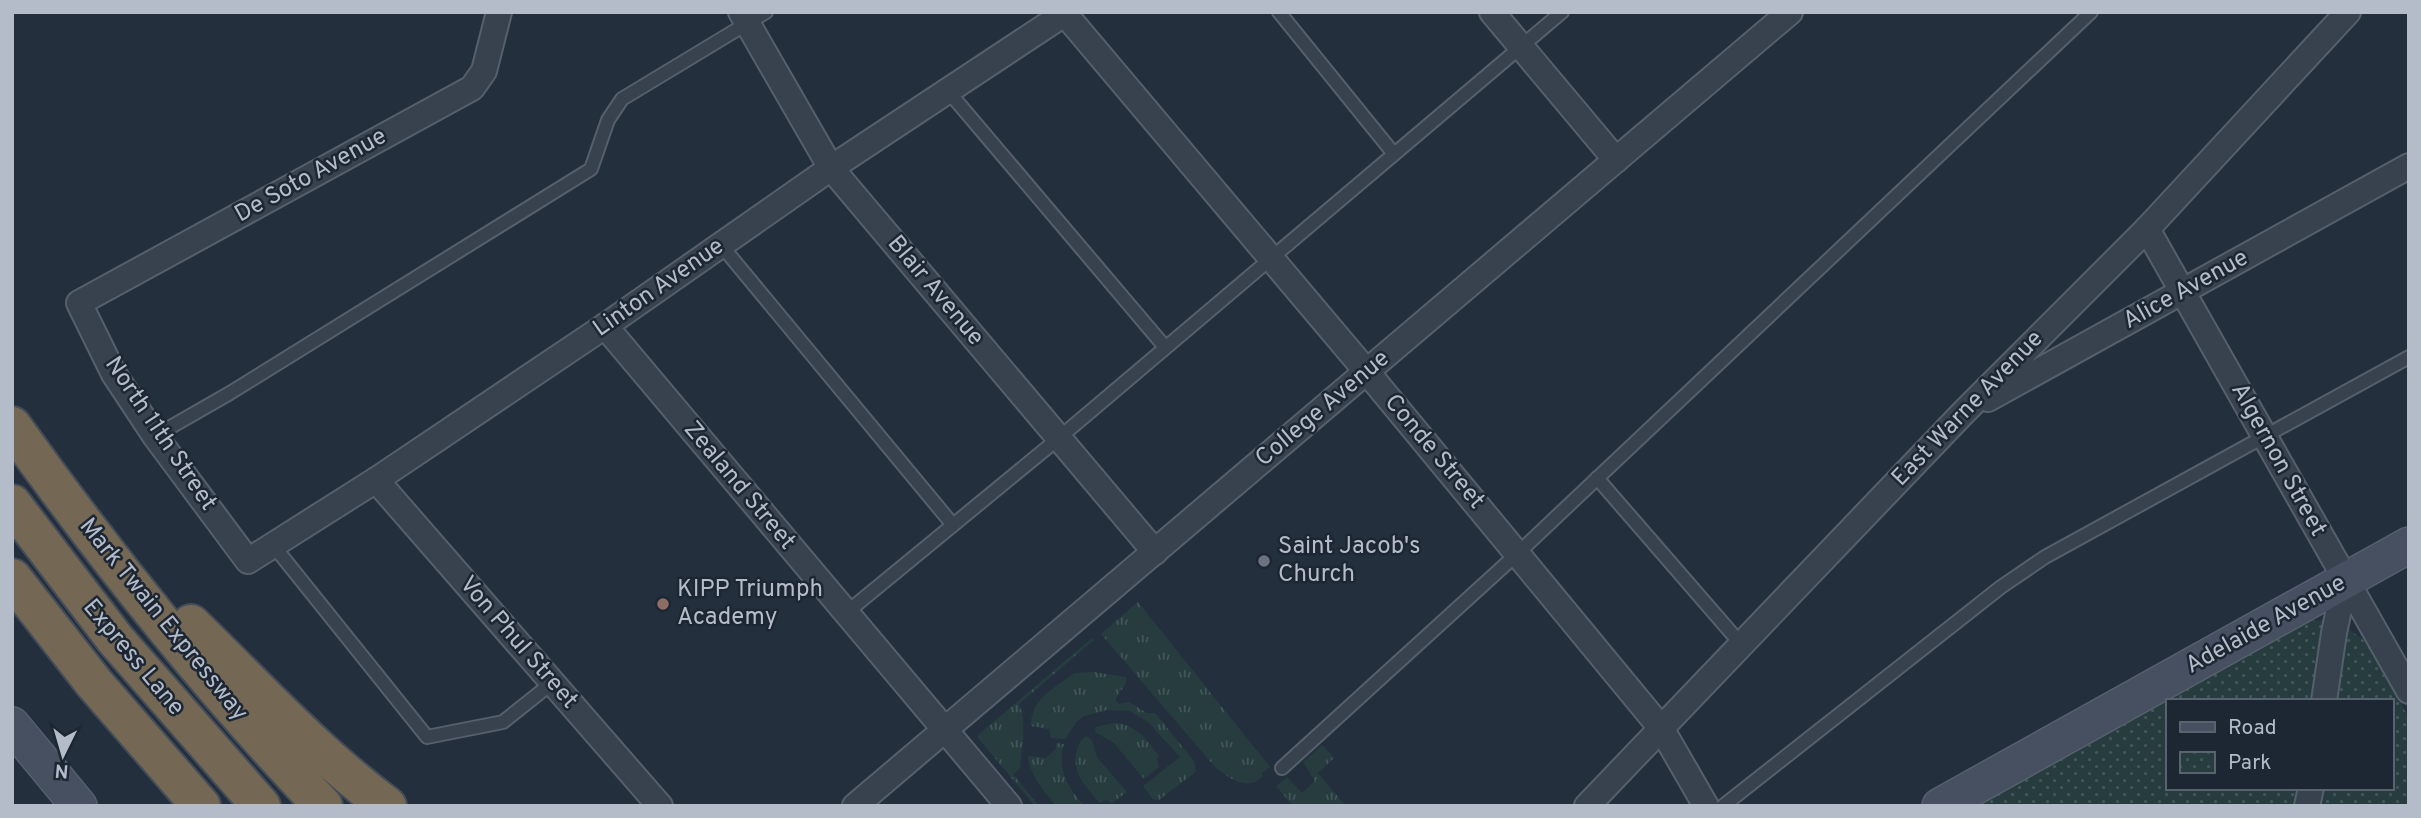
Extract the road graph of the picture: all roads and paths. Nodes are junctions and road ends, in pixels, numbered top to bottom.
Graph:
1 (499, 12) edge
2 (1279, 12) edge
3 (1492, 12) edge
4 (1562, 12) edge
5 (1790, 12) edge
6 (2091, 12) edge
7 (1066, 13) edge
8 (2340, 15) edge
9 (751, 16) edge
10 (1521, 47) junction
11 (948, 90) junction
12 (1394, 154) junction
13 (1616, 160) junction
14 (2409, 166) edge
15 (831, 167) junction
16 (2147, 229) junction
17 (721, 245) junction
18 (1271, 257) junction
19 (2182, 292) junction
20 (79, 303) joint
21 (605, 326) junction
22 (1165, 347) junction
23 (2409, 357) edge
24 (1367, 372) junction
25 (1963, 413) junction
26 (12, 426) edge
27 (155, 436) junction
28 (1059, 438) junction
29 (2265, 438) junction
30 (1597, 478) junction
31 (376, 480) junction
32 (12, 504) edge
33 (75, 513) junction
34 (953, 525) junction
35 (273, 545) junction
36 (2409, 545) edge
37 (1155, 552) junction
38 (1517, 554) junction
39 (248, 561) joint
40 (12, 578) edge
41 (2345, 580) junction
42 (846, 613) junction
43 (1741, 644) junction
44 (552, 683) junction
45 (2409, 691) edge
46 (2324, 699) edge
47 (12, 725) edge
48 (1661, 728) junction
49 (944, 730) junction
50 (1282, 768) dead end
51 (79, 806) edge
52 (201, 806) edge
53 (261, 806) edge
54 (323, 806) edge
55 (387, 806) edge
56 (660, 806) edge
57 (855, 806) edge
58 (1009, 806) edge
59 (1587, 806) edge
60 (1706, 806) edge
61 (1723, 806) edge
62 (1940, 806) edge

1 - 20 street, De Soto Avenue
2 - 12 lane
3 - 10 street
4 - 10 lane
5 - 13 street, College Avenue
6 - 30 lane
7 - 11 street, Linton Avenue
7 - 18 street, Conde Street
8 - 16 street, East Warne Avenue
9 - 15 street, Blair Avenue
9 - 27 lane
10 - 12 lane
10 - 13 street
11 - 15 street, Linton Avenue
11 - 22 lane
12 - 18 lane
13 - 24 street, College Avenue
14 - 19 street, Alice Avenue
15 - 17 street, Linton Avenue
15 - 28 street, Blair Avenue
16 - 19 street, Algernon Street
16 - 25 street, East Warne Avenue
17 - 21 street, Linton Avenue
17 - 34 lane
18 - 22 lane
18 - 24 street, Conde Street
19 - 25 street, Alice Avenue
19 - 29 street, Algernon Street
20 - 27 street, North 11th Street
21 - 31 street, Linton Avenue
21 - 42 street, Zealand Street
22 - 28 lane
23 - 29 lane
24 - 37 street, College Avenue
24 - 38 street, Conde Street
25 - 43 street, East Warne Avenue
26 - 33 highway, Mark Twain Expressway
27 - 39 street, North 11th Street
28 - 34 lane
28 - 37 street, Blair Avenue
29 - 41 street, Algernon Street
29 - 61 lane
30 - 38 lane
30 - 43 lane
31 - 35 street, Linton Avenue
31 - 44 street, Von Phul Street
32 - 53 highway, Express Lane
33 - 54 highway, Mark Twain Expressway
33 - 55 highway
34 - 42 lane
35 - 39 street, Linton Avenue
35 - 44 lane
36 - 41 main road, Adelaide Avenue
37 - 49 street, College Avenue
38 - 48 street, Conde Street
38 - 50 lane
40 - 52 highway
41 - 45 street, Algernon Street
41 - 46 street
41 - 62 main road, Adelaide Avenue
42 - 49 street, Zealand Street
43 - 48 street, East Warne Avenue
44 - 56 street, Von Phul Street
47 - 51 main road
48 - 59 street, East Warne Avenue
48 - 60 street, Conde Street
49 - 57 street, College Avenue
49 - 58 street, Zealand Street

